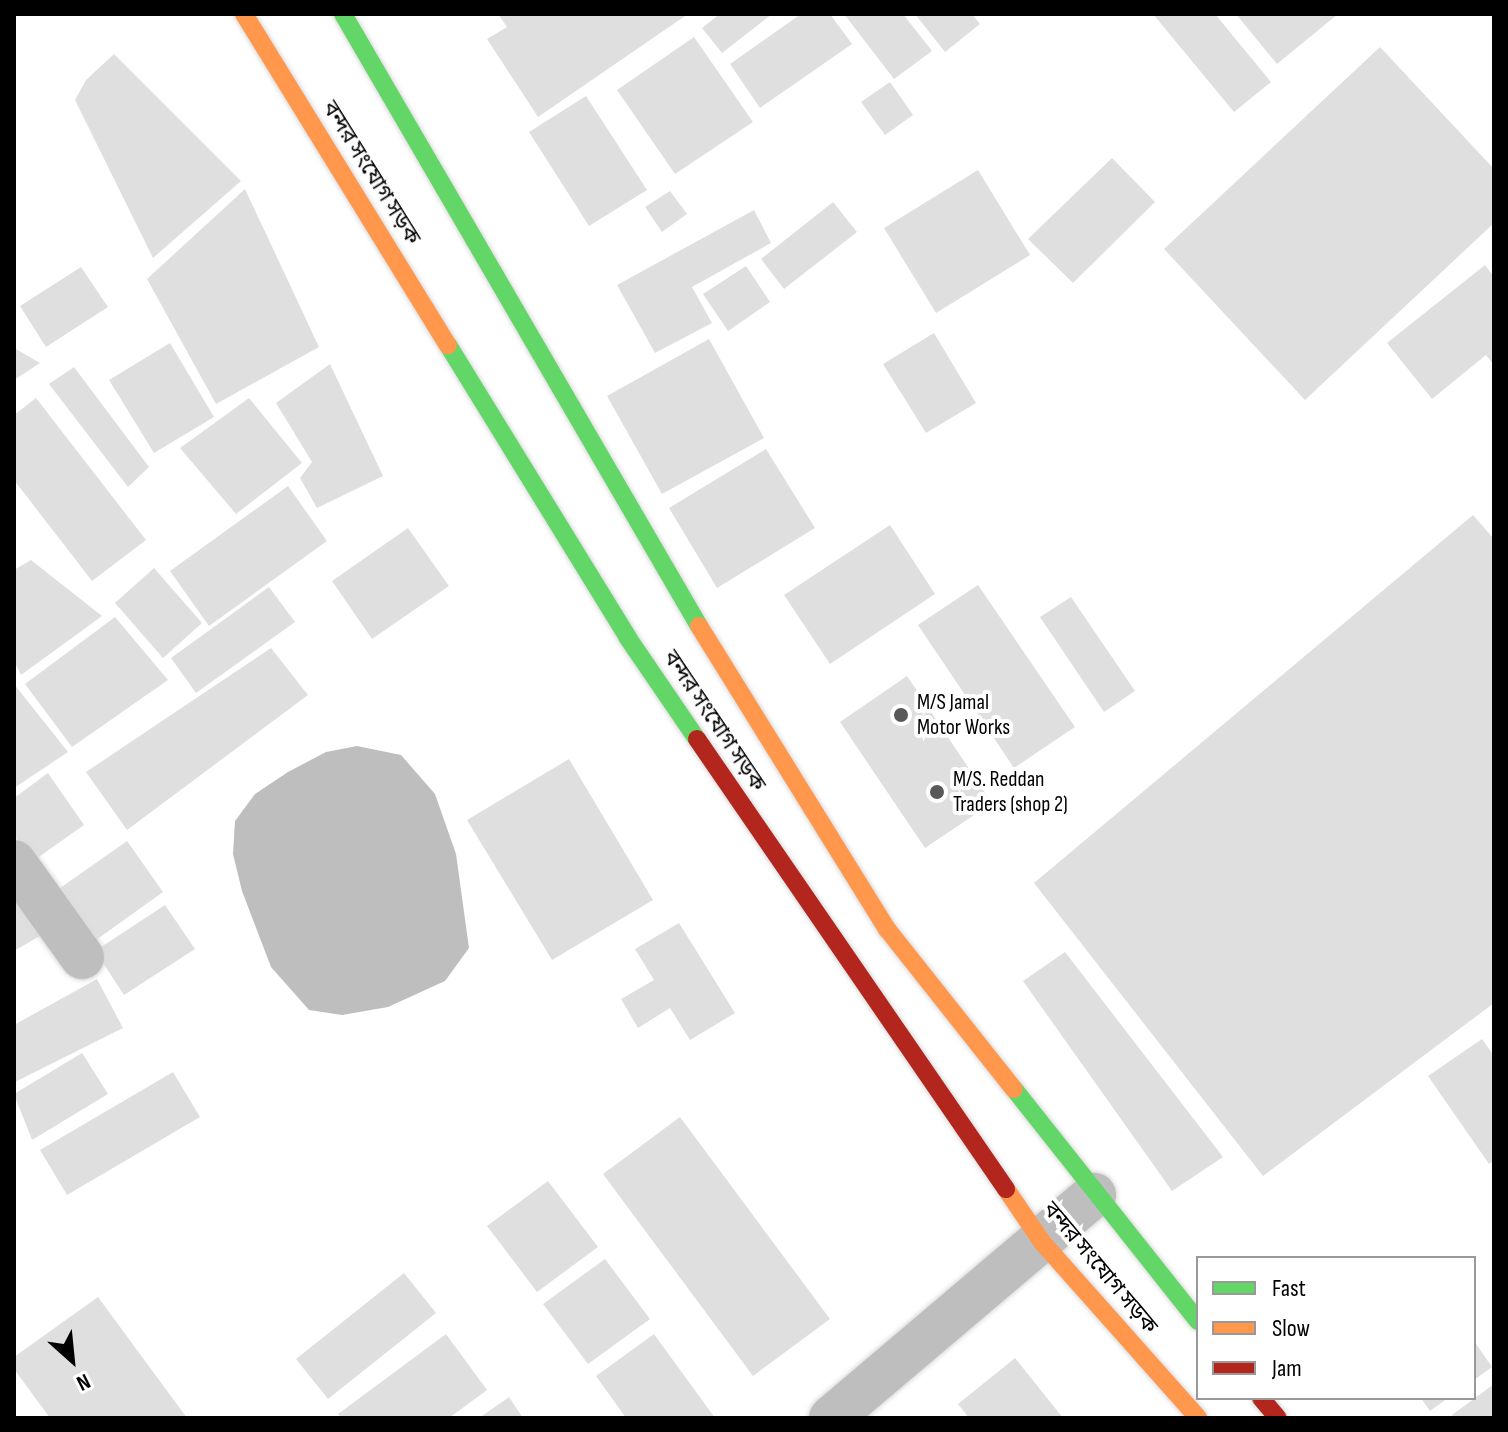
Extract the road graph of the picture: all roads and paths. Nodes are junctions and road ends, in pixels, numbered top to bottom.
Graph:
1 (244, 14) edge
2 (343, 14) edge
3 (14, 862) edge
4 (82, 957) dead end
5 (1094, 1195) junction
6 (1042, 1242) junction
7 (1196, 1319) edge
8 (1263, 1400) edge
9 (831, 1418) edge
10 (1198, 1418) edge
11 (1278, 1418) edge

1 - 6 highway, বন্দর সংযোগ সড়ক
2 - 5 highway, বন্দর সংযোগ সড়ক
3 - 4 street
5 - 6 street
5 - 7 highway, বন্দর সংযোগ সড়ক
6 - 9 street
6 - 10 highway, বন্দর সংযোগ সড়ক
8 - 11 highway

